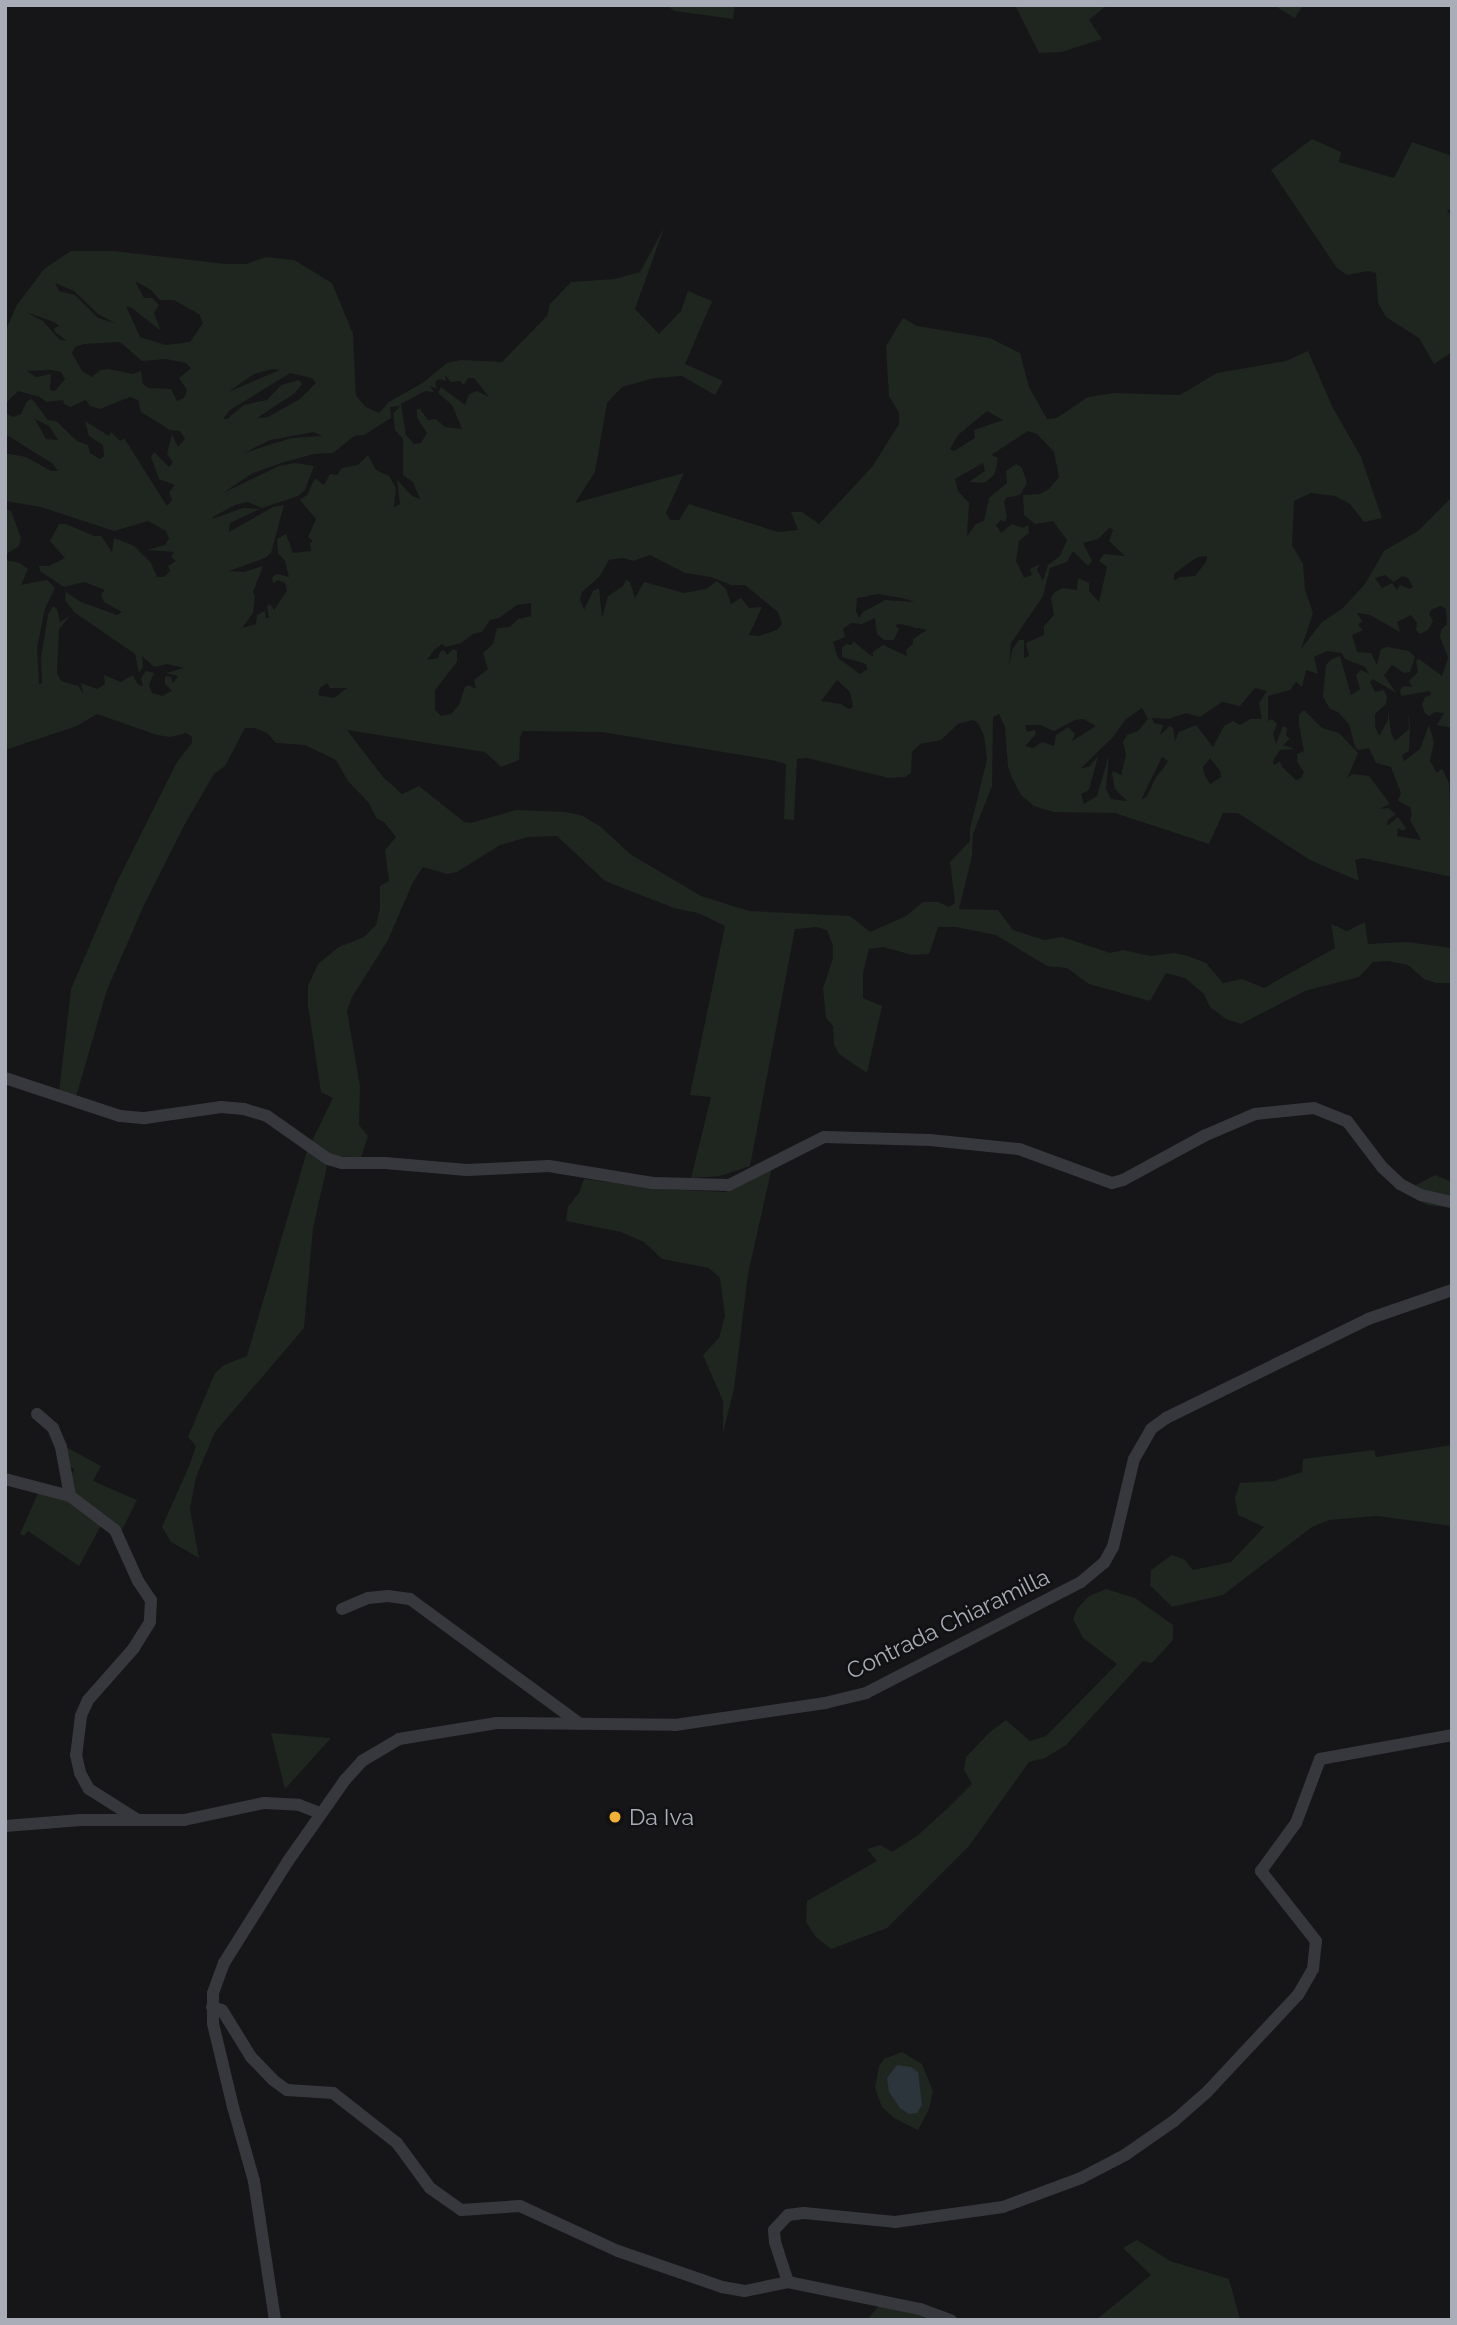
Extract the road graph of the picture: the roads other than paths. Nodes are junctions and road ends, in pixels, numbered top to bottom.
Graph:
1 (5, 1078) edge
2 (1452, 1202) edge
3 (1452, 1290) edge
4 (37, 1414) dead end
5 (5, 1479) edge
6 (71, 1496) junction
7 (342, 1609) dead end
8 (579, 1723) junction
9 (1452, 1735) edge
10 (320, 1813) junction
11 (138, 1821) junction
12 (5, 1826) edge
13 (212, 2007) junction
14 (788, 2282) junction
15 (275, 2320) edge
16 (951, 2320) edge

1 - 2 street
3 - 8 street, Contrada Chiaramilla
4 - 6 street
5 - 6 street
6 - 11 street
7 - 8 street
8 - 10 street, Contrada Chiaramilla
9 - 14 street
10 - 11 street
10 - 13 street, Contrada Chiaramilla
11 - 12 street
13 - 14 street
13 - 15 street, Contrada Chiaramilla
14 - 16 street

